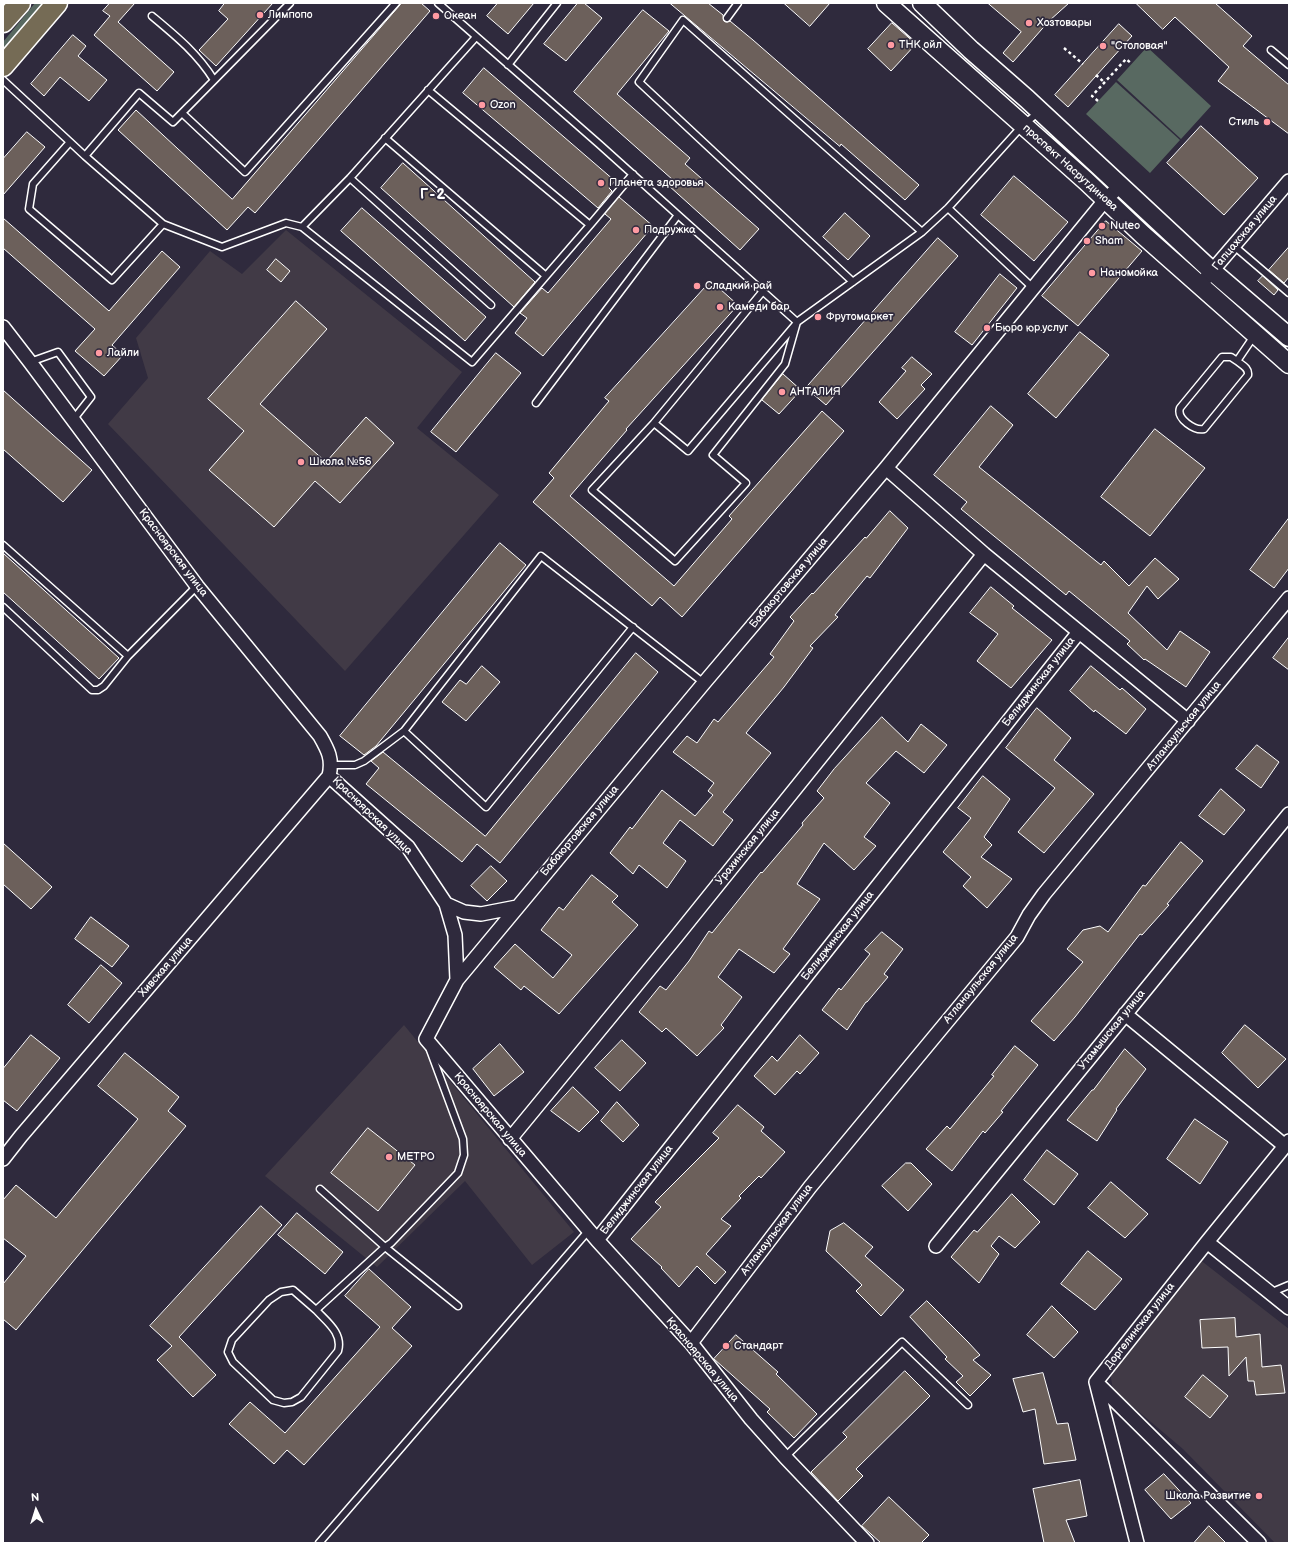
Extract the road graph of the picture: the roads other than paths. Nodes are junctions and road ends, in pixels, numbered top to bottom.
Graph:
1 (20, 3) edge
2 (57, 3) edge
3 (290, 3) edge
4 (396, 3) edge
5 (438, 3) edge
6 (557, 3) edge
7 (738, 3) edge
8 (886, 3) edge
9 (922, 3) edge
10 (152, 16) dead end
11 (726, 18) dead end
12 (3, 22) edge
13 (476, 37) junction
14 (1271, 50) dead end
15 (508, 64) junction
16 (1289, 65) edge
17 (3, 66) edge
18 (3, 80) edge
19 (214, 80) junction
20 (428, 90) junction
21 (1040, 112) junction
22 (182, 113) junction
23 (1023, 125) junction
24 (385, 138) junction
25 (70, 142) junction
26 (85, 156) junction
27 (633, 174) junction
28 (350, 178) junction
29 (1289, 181) edge
30 (1120, 186) junction
31 (1106, 200) junction
32 (948, 208) junction
33 (678, 215) junction
34 (163, 224) junction
35 (590, 225) junction
36 (302, 227) junction
37 (922, 232) junction
38 (1234, 246) junction
39 (1213, 272) junction
40 (546, 276) junction
41 (853, 282) junction
42 (1200, 286) junction
43 (1033, 288) junction
44 (763, 291) junction
45 (1289, 293) edge
46 (491, 305) dead end
47 (797, 322) junction
48 (3, 327) edge
49 (1255, 334) junction
50 (1286, 353) edge
51 (1237, 361) junction
52 (30, 362) junction
53 (536, 403) dead end
54 (73, 420) junction
55 (654, 423) junction
56 (886, 468) junction
57 (3, 545) edge
58 (984, 554) junction
59 (197, 586) junction
60 (1289, 598) edge
61 (3, 607) edge
62 (633, 627) junction
63 (1079, 632) junction
64 (128, 656) junction
65 (704, 683) junction
66 (1188, 721) junction
67 (404, 731) junction
68 (331, 771) junction
69 (1289, 814) edge
70 (446, 904) junction
71 (517, 907) junction
72 (457, 980) junction
73 (1125, 1014) junction
74 (426, 1039) junction
75 (510, 1139) junction
76 (1287, 1143) edge
77 (3, 1159) edge
78 (320, 1189) dead end
79 (589, 1230) junction
80 (597, 1240) junction
81 (1207, 1242) junction
82 (936, 1246) dead end
83 (385, 1247) junction
84 (1289, 1285) edge
85 (1270, 1293) junction
86 (458, 1306) dead end
87 (1289, 1308) edge
88 (316, 1310) junction
89 (691, 1343) junction
90 (1096, 1382) junction
91 (968, 1405) dead end
92 (785, 1457) junction
93 (320, 1543) edge
94 (867, 1543) edge
95 (1137, 1543) edge
96 (1259, 1543) edge

1 - 12 main road
2 - 17 main road
3 - 19 lane
4 - 22 lane
5 - 13 lane
6 - 15 lane
7 - 11 lane
8 - 23 main road, проспект Насрутдинова
9 - 21 main road, проспект Насрутдинова
10 - 19 lane
13 - 15 lane
13 - 20 lane
14 - 16 lane
15 - 27 lane
18 - 25 lane
19 - 22 lane
20 - 24 lane
20 - 35 lane
21 - 23 lane
21 - 30 main road, проспект Насрутдинова
22 - 26 lane
23 - 31 main road, проспект Насрутдинова
23 - 32 lane
24 - 28 lane
24 - 40 lane
25 - 26 lane
25 - 34 lane
26 - 34 lane
27 - 33 lane
27 - 35 lane
28 - 36 lane
28 - 46 lane
29 - 38 street, Гапцахская улица
30 - 31 street, Бабаюртовская улица
30 - 39 main road, проспект Насрутдинова
31 - 42 main road, проспект Насрутдинова
31 - 43 street, Бабаюртовская улица
32 - 37 lane
32 - 43 lane
33 - 44 lane
33 - 53 lane
34 - 36 lane
35 - 40 lane
36 - 40 lane
37 - 41 lane
37 - 41 lane
38 - 39 street, Гапцахская улица
38 - 45 lane
39 - 42 street, Гапцахская улица
39 - 50 main road, проспект Насрутдинова
41 - 47 lane
42 - 49 main road, проспект Насрутдинова
43 - 56 street, Бабаюртовская улица
44 - 47 lane
44 - 55 lane
47 - 55 lane
47 - 55 lane
48 - 52 street, Красноярская улица
49 - 50 main road, проспект Насрутдинова
49 - 51 lane
51 - 51 lane
52 - 54 street, Красноярская улица
52 - 54 lane
54 - 59 street, Красноярская улица
56 - 58 street
56 - 65 street, Бабаюртовская улица
57 - 64 lane
58 - 63 street
58 - 75 street, Урахинская улица
59 - 64 lane
59 - 68 street, Красноярская улица
60 - 66 street, Атланаульская улица
61 - 64 lane
62 - 65 lane
62 - 67 lane
62 - 67 lane
63 - 66 street
63 - 80 street, Белиджинская улица
65 - 71 street, Бабаюртовская улица
66 - 89 street, Атланаульская улица
67 - 68 lane
68 - 70 street, Красноярская улица
68 - 77 street, Хивская улица
69 - 73 street, Утамышская улица
70 - 71 street
70 - 72 street, Красноярская улица
71 - 72 street, Бабаюртовская улица
72 - 74 street
73 - 76 street
73 - 82 street, Утамышская улица
74 - 75 street, Красноярская улица
74 - 83 lane
75 - 79 street, Красноярская улица
76 - 81 street, Доргелинская улица
78 - 83 lane
79 - 80 street, Красноярская улица
79 - 93 lane
80 - 89 street, Красноярская улица
81 - 85 street
81 - 90 street, Доргелинская улица
83 - 86 lane
83 - 88 lane
84 - 85 lane
85 - 87 street
88 - 88 lane
89 - 92 street, Красноярская улица
90 - 95 street
90 - 96 street
91 - 92 lane
92 - 94 street, Красноярская улица

